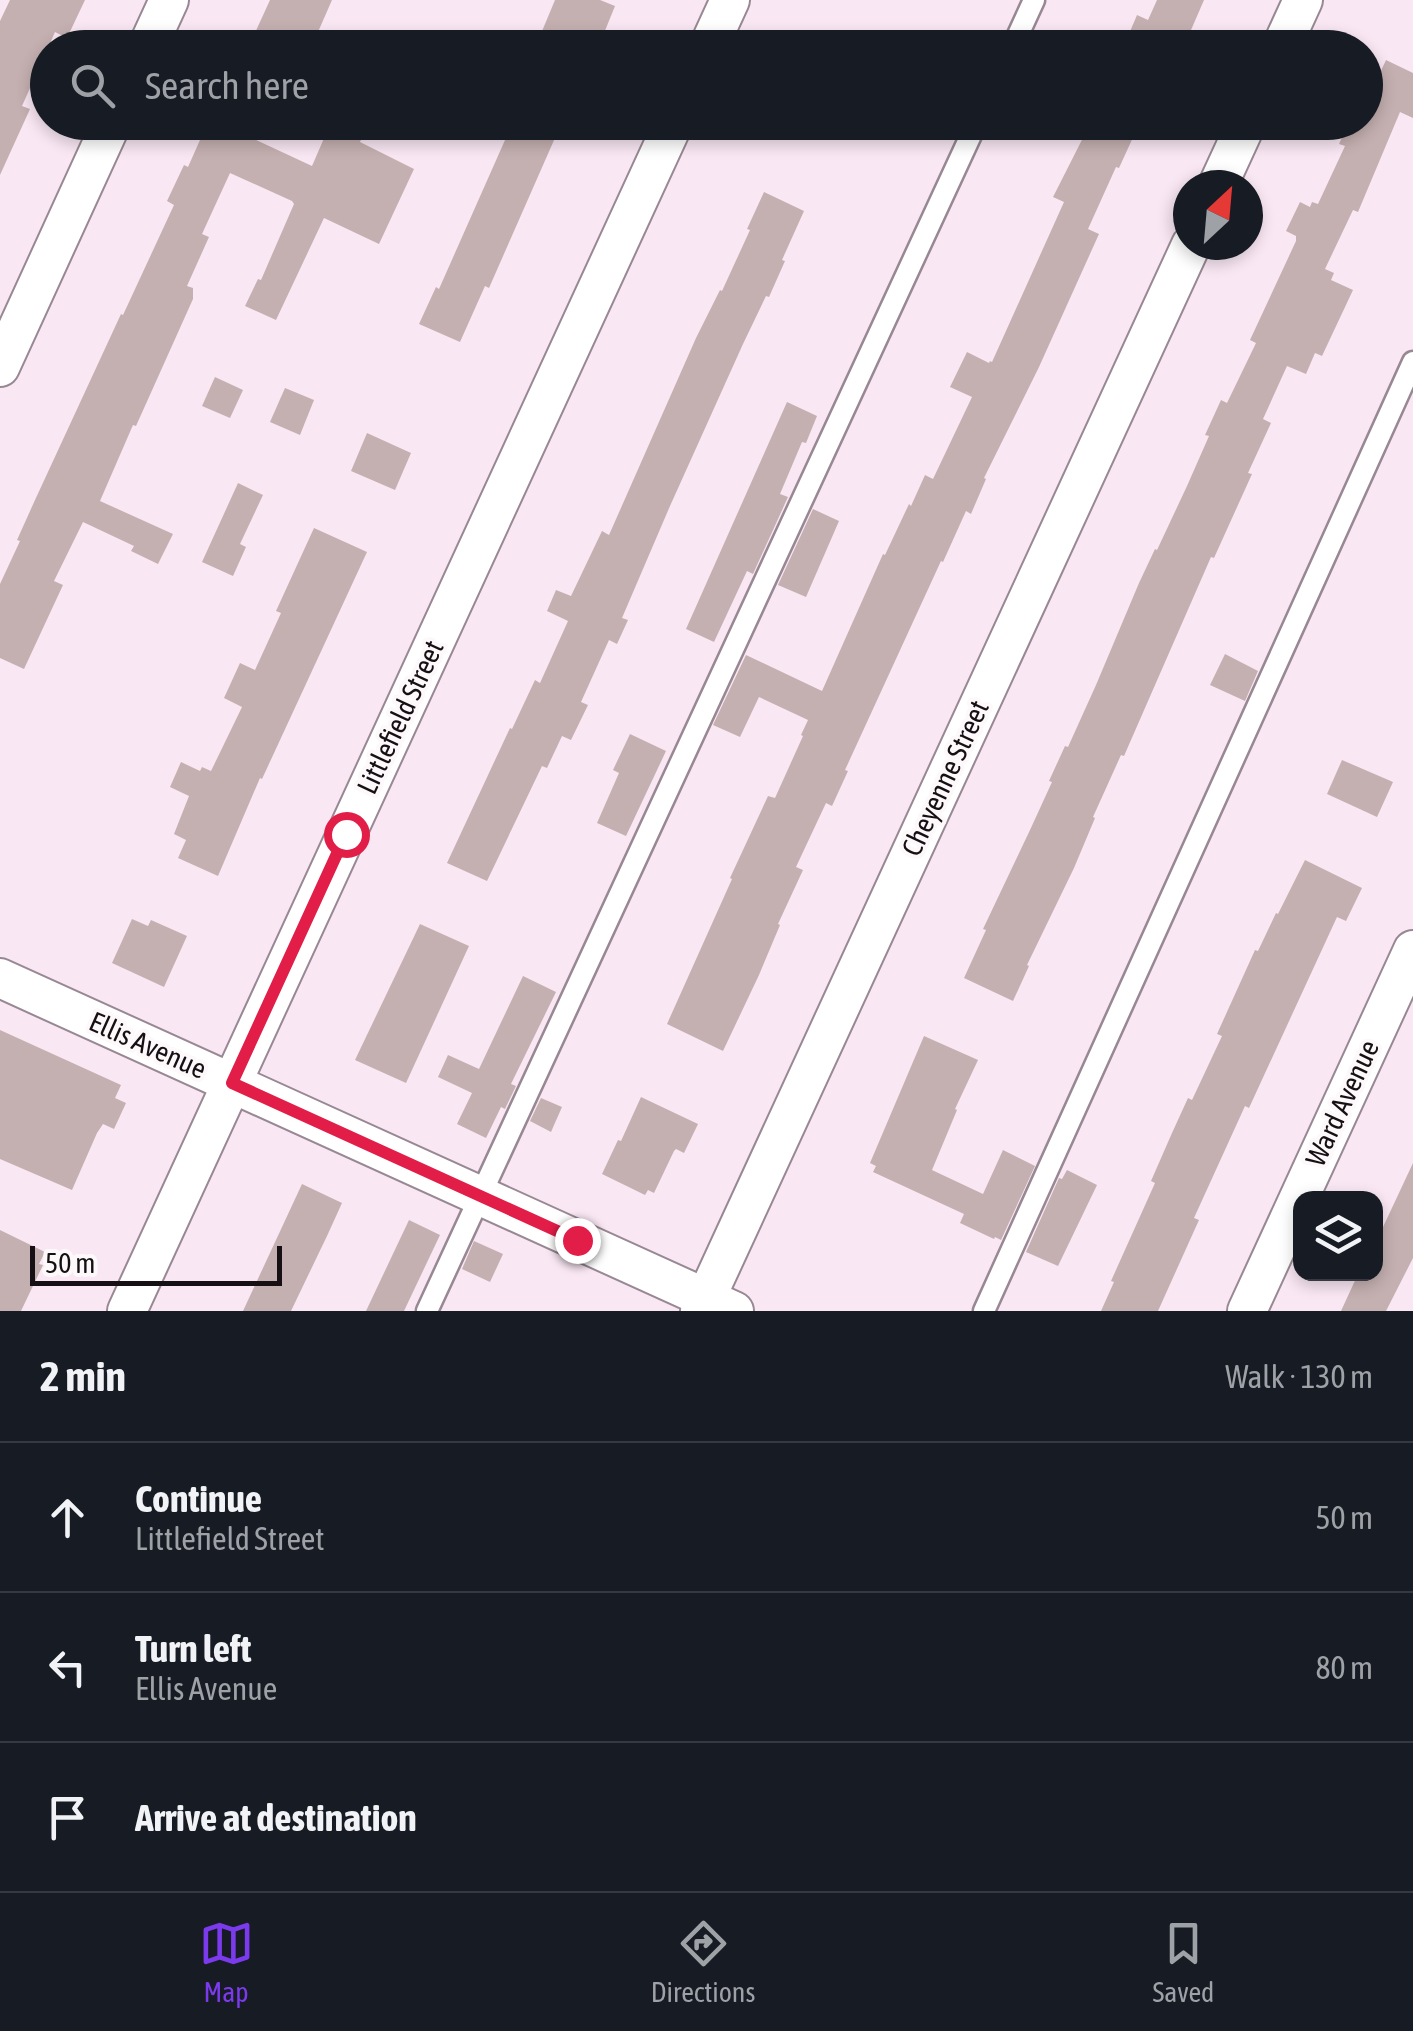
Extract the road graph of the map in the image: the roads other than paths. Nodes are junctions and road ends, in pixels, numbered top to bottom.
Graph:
1 (169, 0) edge
2 (730, 0) edge
3 (1034, 0) edge
4 (1303, 0) edge
5 (155, 30) edge
6 (716, 30) edge
7 (1020, 30) edge
8 (1290, 30) edge
9 (104, 140) edge
10 (666, 140) edge
11 (969, 140) edge
12 (1239, 140) edge
13 (1225, 170) edge
14 (1183, 260) edge
15 (1413, 362) edge
16 (0, 367) edge
17 (1413, 950) edge
18 (0, 978) edge
19 (232, 1083) junction
20 (480, 1196) junction
21 (713, 1307) edge
22 (127, 1311) edge
23 (428, 1311) edge
24 (984, 1311) edge
25 (1246, 1311) edge

1 - 5 street
2 - 6 street
3 - 7 lane
4 - 8 street
9 - 16 street
10 - 19 street, Littlefield Street
11 - 20 lane
12 - 13 street
14 - 21 street, Cheyenne Street
15 - 24 lane
17 - 25 street, Ward Avenue
18 - 19 street, Ellis Avenue
19 - 20 street, Ellis Avenue
19 - 22 street, Littlefield Street
20 - 21 street, Ellis Avenue
20 - 23 lane

